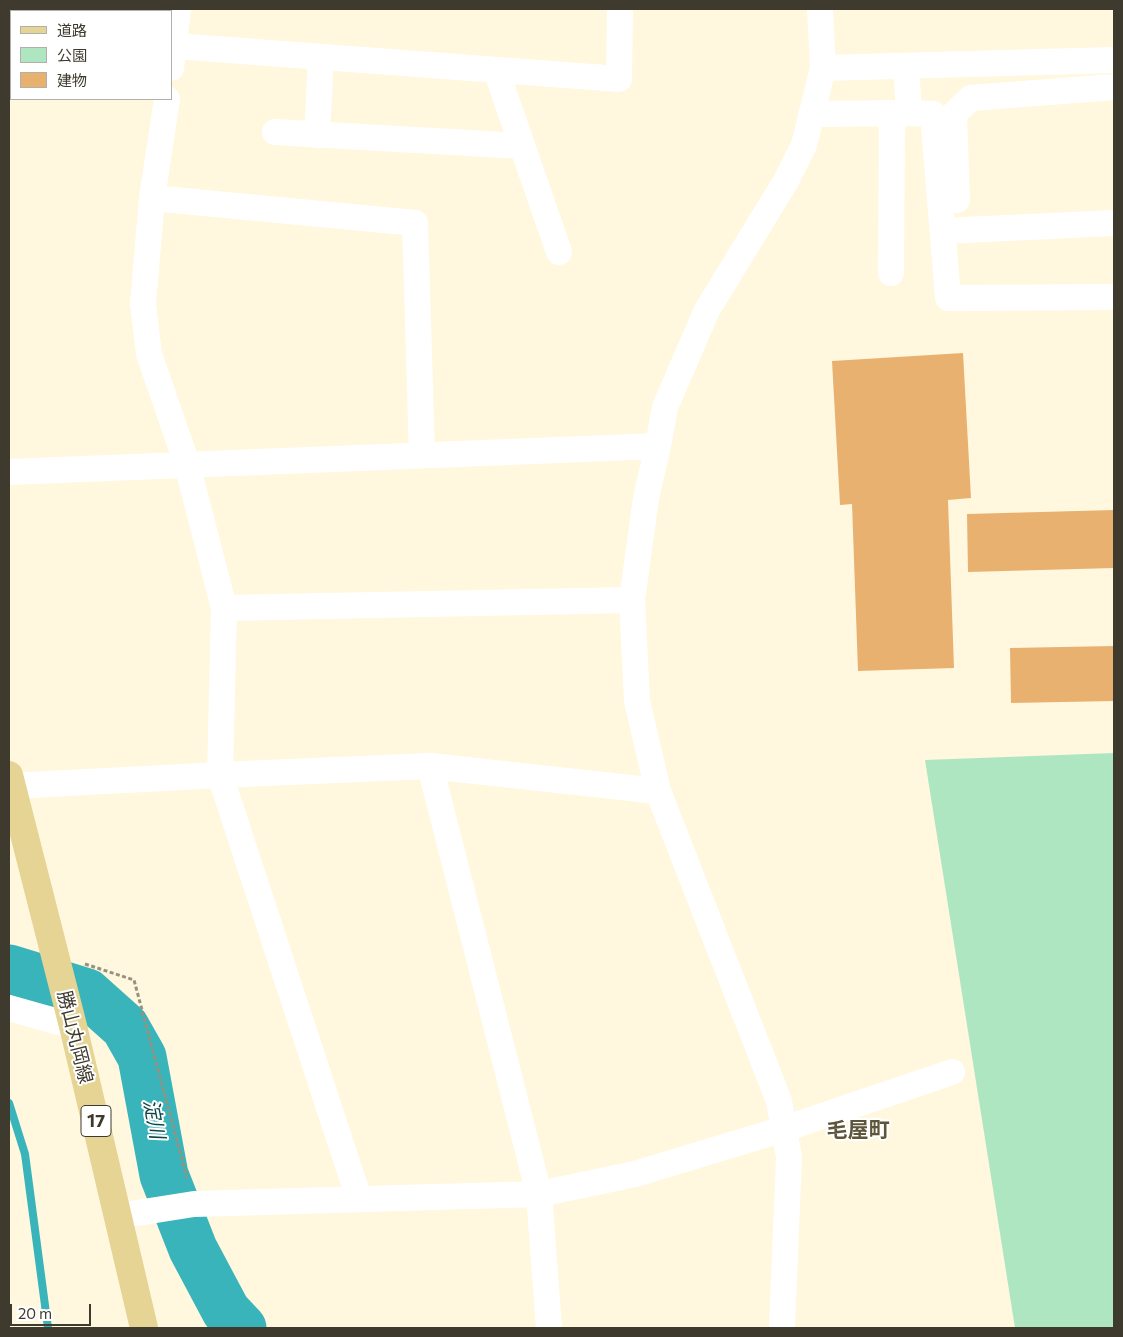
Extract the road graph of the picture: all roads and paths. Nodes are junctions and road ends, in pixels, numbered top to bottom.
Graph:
1 (178, 9) edge
2 (620, 9) edge
3 (820, 9) edge
4 (173, 57) edge
5 (321, 57) junction
6 (1114, 60) edge
7 (906, 66) junction
8 (823, 68) junction
9 (496, 70) junction
10 (1114, 87) edge
11 (166, 100) edge
12 (900, 113) junction
13 (811, 114) junction
14 (275, 132) dead end
15 (317, 134) junction
16 (522, 146) junction
17 (152, 198) junction
18 (1114, 223) edge
19 (951, 230) junction
20 (559, 252) dead end
21 (891, 273) dead end
22 (1114, 297) edge
23 (658, 446) junction
24 (422, 455) junction
25 (187, 464) junction
26 (9, 472) edge
27 (632, 600) junction
28 (224, 608) junction
29 (430, 766) junction
30 (220, 774) junction
31 (10, 781) edge
32 (658, 791) junction
33 (55, 957) junction
34 (9, 1008) edge
35 (71, 1018) junction
36 (952, 1072) dead end
37 (784, 1129) junction
38 (539, 1194) junction
39 (359, 1199) junction
40 (194, 1204) junction
41 (129, 1214) junction
42 (144, 1328) edge
43 (549, 1328) edge
44 (782, 1328) edge

1 - 4 street
2 - 9 street
3 - 8 street
4 - 5 street
5 - 9 street
5 - 15 street
6 - 7 street
7 - 8 street
7 - 12 street
8 - 13 street
9 - 16 street
10 - 19 street
11 - 17 street
12 - 13 street
12 - 19 street
12 - 21 street
13 - 23 street
14 - 15 street
15 - 16 street
16 - 20 street
17 - 24 street
17 - 25 street
18 - 19 street
19 - 22 street
23 - 24 street
23 - 27 street
24 - 25 street
25 - 26 street
25 - 28 street
27 - 28 street
27 - 32 street
28 - 30 street
29 - 30 street
29 - 32 street
29 - 38 street
30 - 31 street
30 - 39 street
31 - 33 main road, 勝山丸岡線 / 17
32 - 37 street
33 - 35 main road, 勝山丸岡線 / 17
33 - 40 path
34 - 35 street
35 - 41 main road, 勝山丸岡線 / 17
36 - 37 street
37 - 38 street
37 - 44 street
38 - 39 street
38 - 43 street
39 - 40 street
40 - 41 street
41 - 42 main road, 勝山丸岡線 / 17

